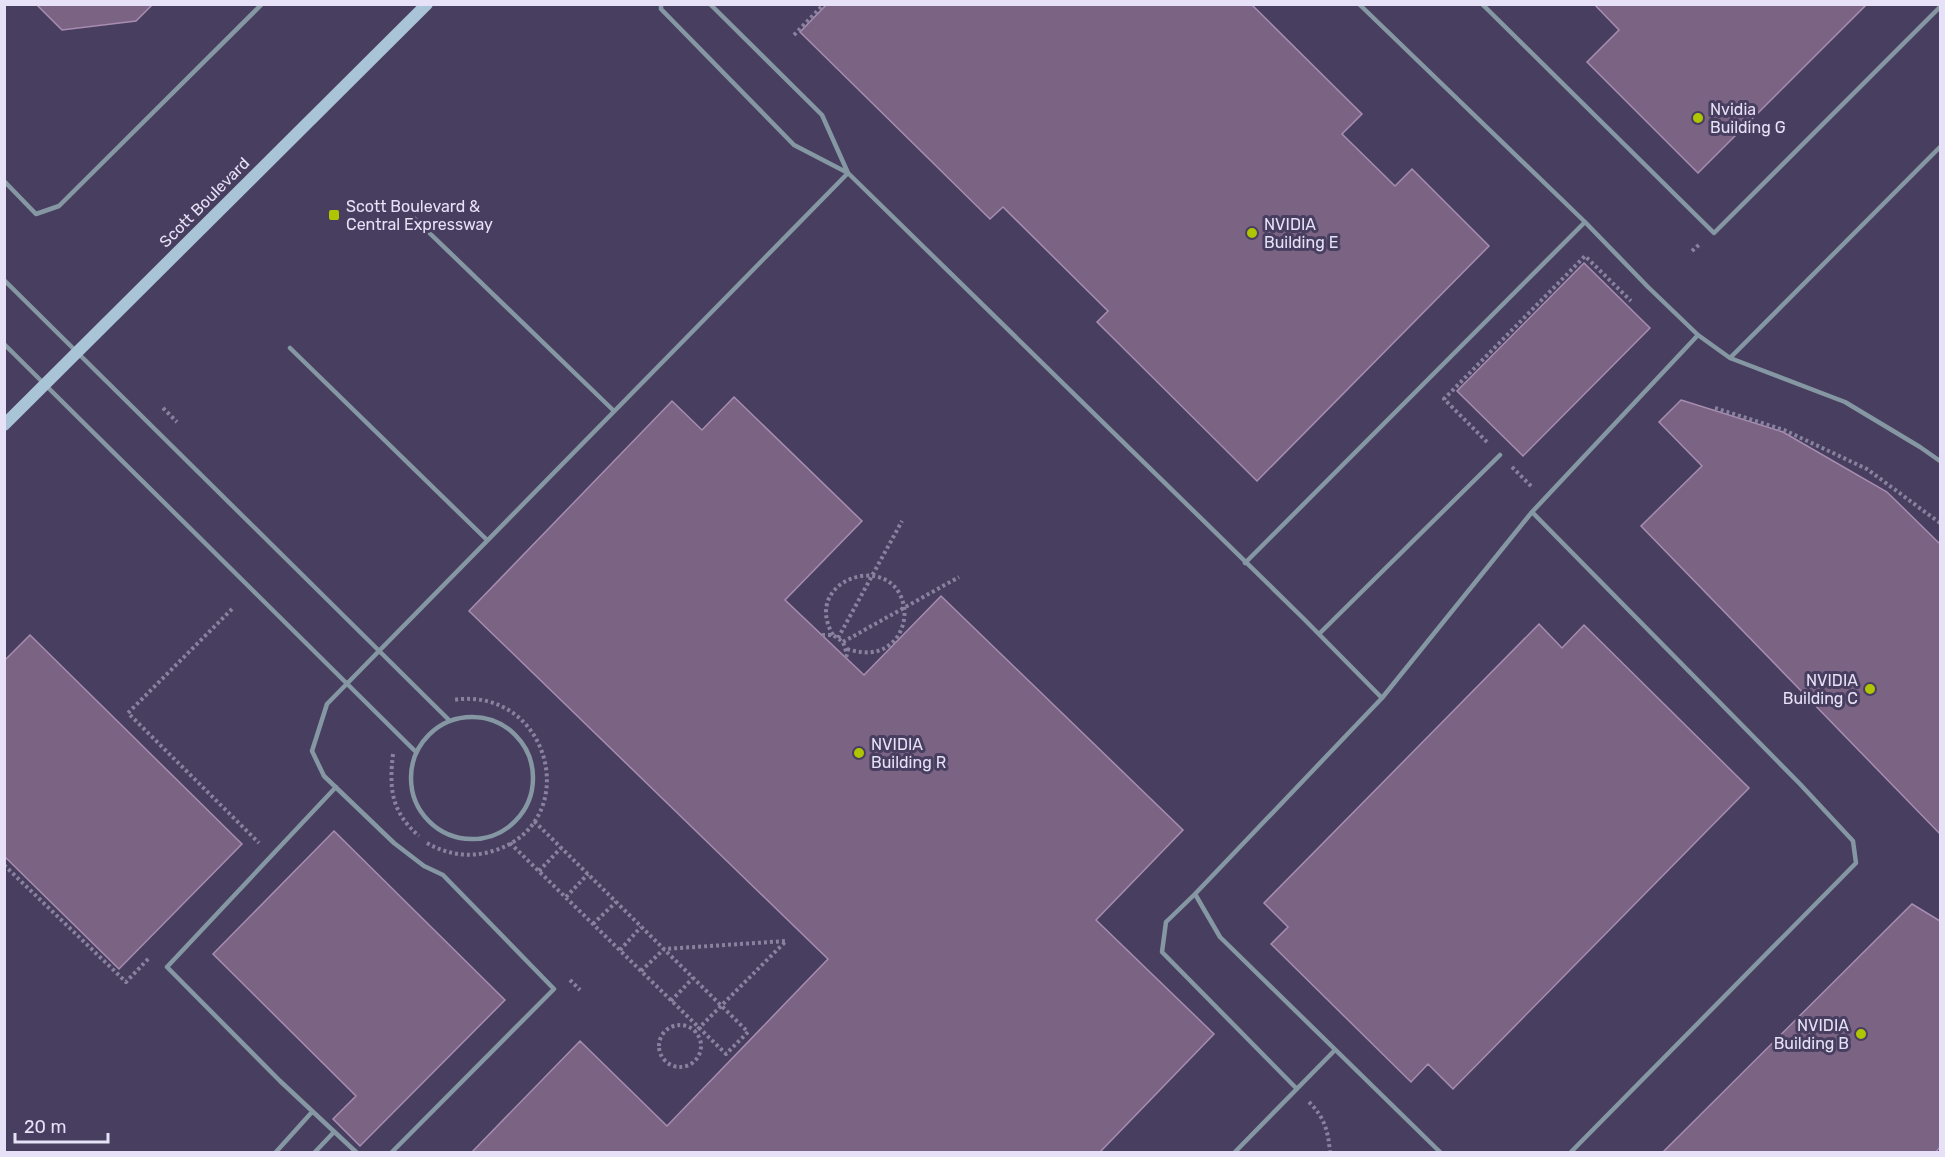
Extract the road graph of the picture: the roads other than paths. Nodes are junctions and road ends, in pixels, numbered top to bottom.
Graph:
1 (262, 4) edge
2 (427, 4) edge
3 (661, 4) edge
4 (710, 4) edge
5 (1359, 4) edge
6 (1482, 4) edge
7 (1941, 7) edge
8 (1941, 147) edge
9 (848, 173) junction
10 (4, 181) edge
11 (415, 219) dead end
12 (1585, 222) junction
13 (4, 280) edge
14 (1698, 335) junction
15 (4, 344) edge
16 (290, 348) dead end
17 (77, 351) junction
18 (1730, 358) junction
19 (44, 384) junction
20 (614, 411) junction
21 (4, 425) edge
22 (1500, 455) dead end
23 (1941, 461) edge
24 (1532, 512) junction
25 (487, 540) junction
26 (1245, 562) junction
27 (1319, 634) junction
28 (379, 650) junction
29 (347, 683) junction
30 (1382, 698) junction
31 (450, 721) junction
32 (416, 752) junction
33 (336, 787) junction
34 (1195, 894) junction
35 (1335, 1050) junction
36 (1297, 1089) junction
37 (312, 1112) junction
38 (334, 1132) junction
39 (276, 1152) edge
40 (315, 1152) edge
41 (356, 1152) edge
42 (392, 1152) edge
43 (1235, 1152) edge
44 (1440, 1152) edge
45 (1571, 1152) edge

1 - 10 lane
2 - 17 main road, Scott Boulevard
3 - 9 lane
4 - 9 lane
5 - 12 lane
6 - 7 lane
8 - 18 lane
9 - 20 lane
9 - 26 lane
11 - 20 lane
12 - 14 lane
12 - 26 lane
13 - 17 lane
14 - 18 lane
14 - 24 lane
15 - 19 lane
16 - 25 lane
17 - 19 main road, Scott Boulevard
17 - 28 lane
18 - 23 lane
19 - 21 main road, Scott Boulevard
19 - 29 lane
20 - 25 lane
22 - 27 lane
24 - 30 lane
24 - 45 lane
25 - 28 lane
26 - 27 lane
27 - 30 lane
28 - 29 lane
28 - 31 lane
29 - 32 lane
29 - 33 lane
30 - 34 lane
31 - 32 lane
31 - 32 lane
33 - 37 lane
33 - 42 lane
34 - 35 lane
34 - 36 lane
35 - 36 lane
35 - 44 lane
36 - 43 lane
37 - 38 lane
37 - 39 lane
38 - 40 lane
38 - 41 lane

